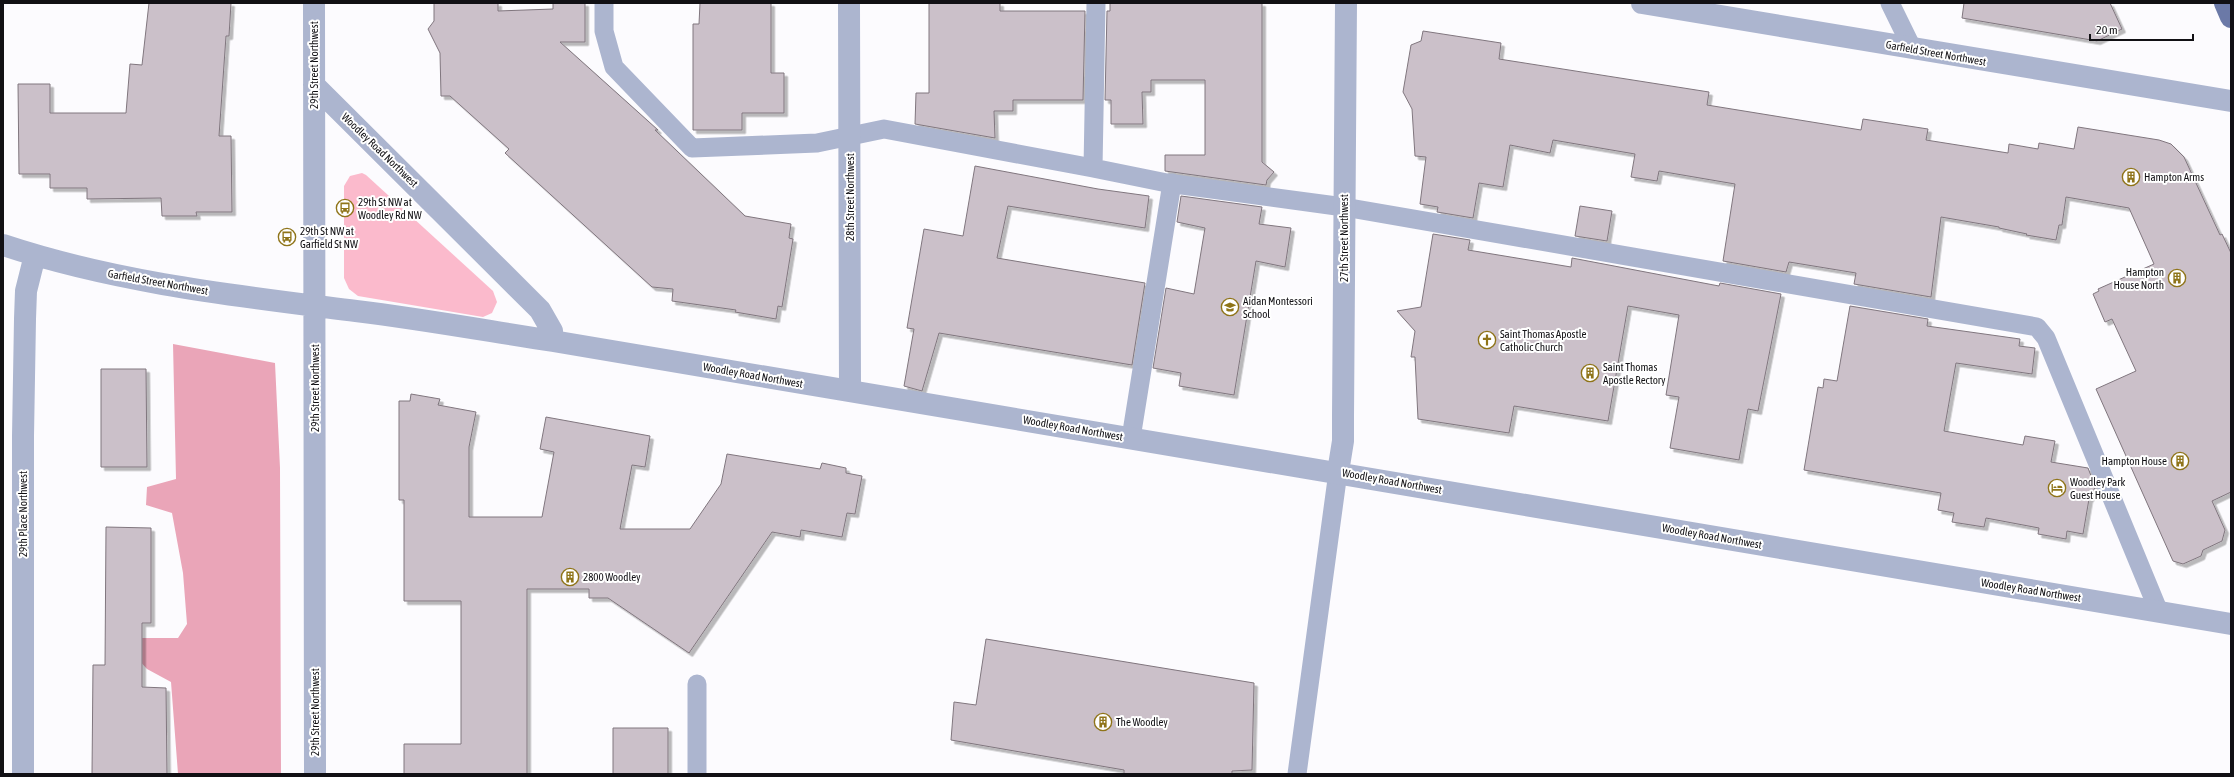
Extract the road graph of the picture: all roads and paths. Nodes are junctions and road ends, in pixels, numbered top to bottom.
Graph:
1 (314, 3) edge
2 (604, 3) edge
3 (849, 3) edge
4 (1096, 3) edge
5 (1346, 3) edge
6 (1642, 3) edge
7 (1890, 3) edge
8 (2225, 3) edge
9 (2231, 17) edge
10 (1912, 48) junction
11 (314, 86) junction
12 (2231, 101) edge
13 (850, 137) junction
14 (1093, 168) junction
15 (1172, 183) junction
16 (1344, 207) junction
17 (3, 245) edge
18 (35, 255) junction
19 (315, 306) junction
20 (553, 341) junction
21 (850, 391) junction
22 (1131, 438) junction
23 (1338, 472) junction
24 (2159, 612) junction
25 (2231, 624) edge
26 (697, 684) dead end
27 (23, 774) edge
28 (315, 774) edge
29 (697, 774) edge
30 (1297, 774) edge

1 - 11 street, 29th Street Northwest
2 - 13 lane
3 - 13 street, 28th Street Northwest
4 - 14 lane
5 - 16 street, 27th Street Northwest
6 - 10 street, Garfield Street Northwest
7 - 10 lane
8 - 9 main road
10 - 12 street, Garfield Street Northwest
11 - 19 street, 29th Street Northwest
11 - 20 street, Woodley Road Northwest
13 - 14 lane
13 - 21 street, 28th Street Northwest
14 - 15 lane
15 - 16 lane
15 - 22 lane
16 - 23 street, 27th Street Northwest
16 - 24 lane
17 - 18 street, Garfield Street Northwest
18 - 19 street, Garfield Street Northwest
18 - 27 street, 29th Place Northwest
19 - 20 street, Woodley Road Northwest
19 - 28 street, 29th Street Northwest
20 - 21 street, Woodley Road Northwest
21 - 22 street, Woodley Road Northwest
22 - 23 street, Woodley Road Northwest
23 - 24 street, Woodley Road Northwest
23 - 30 lane
24 - 25 street, Woodley Road Northwest
26 - 29 lane

